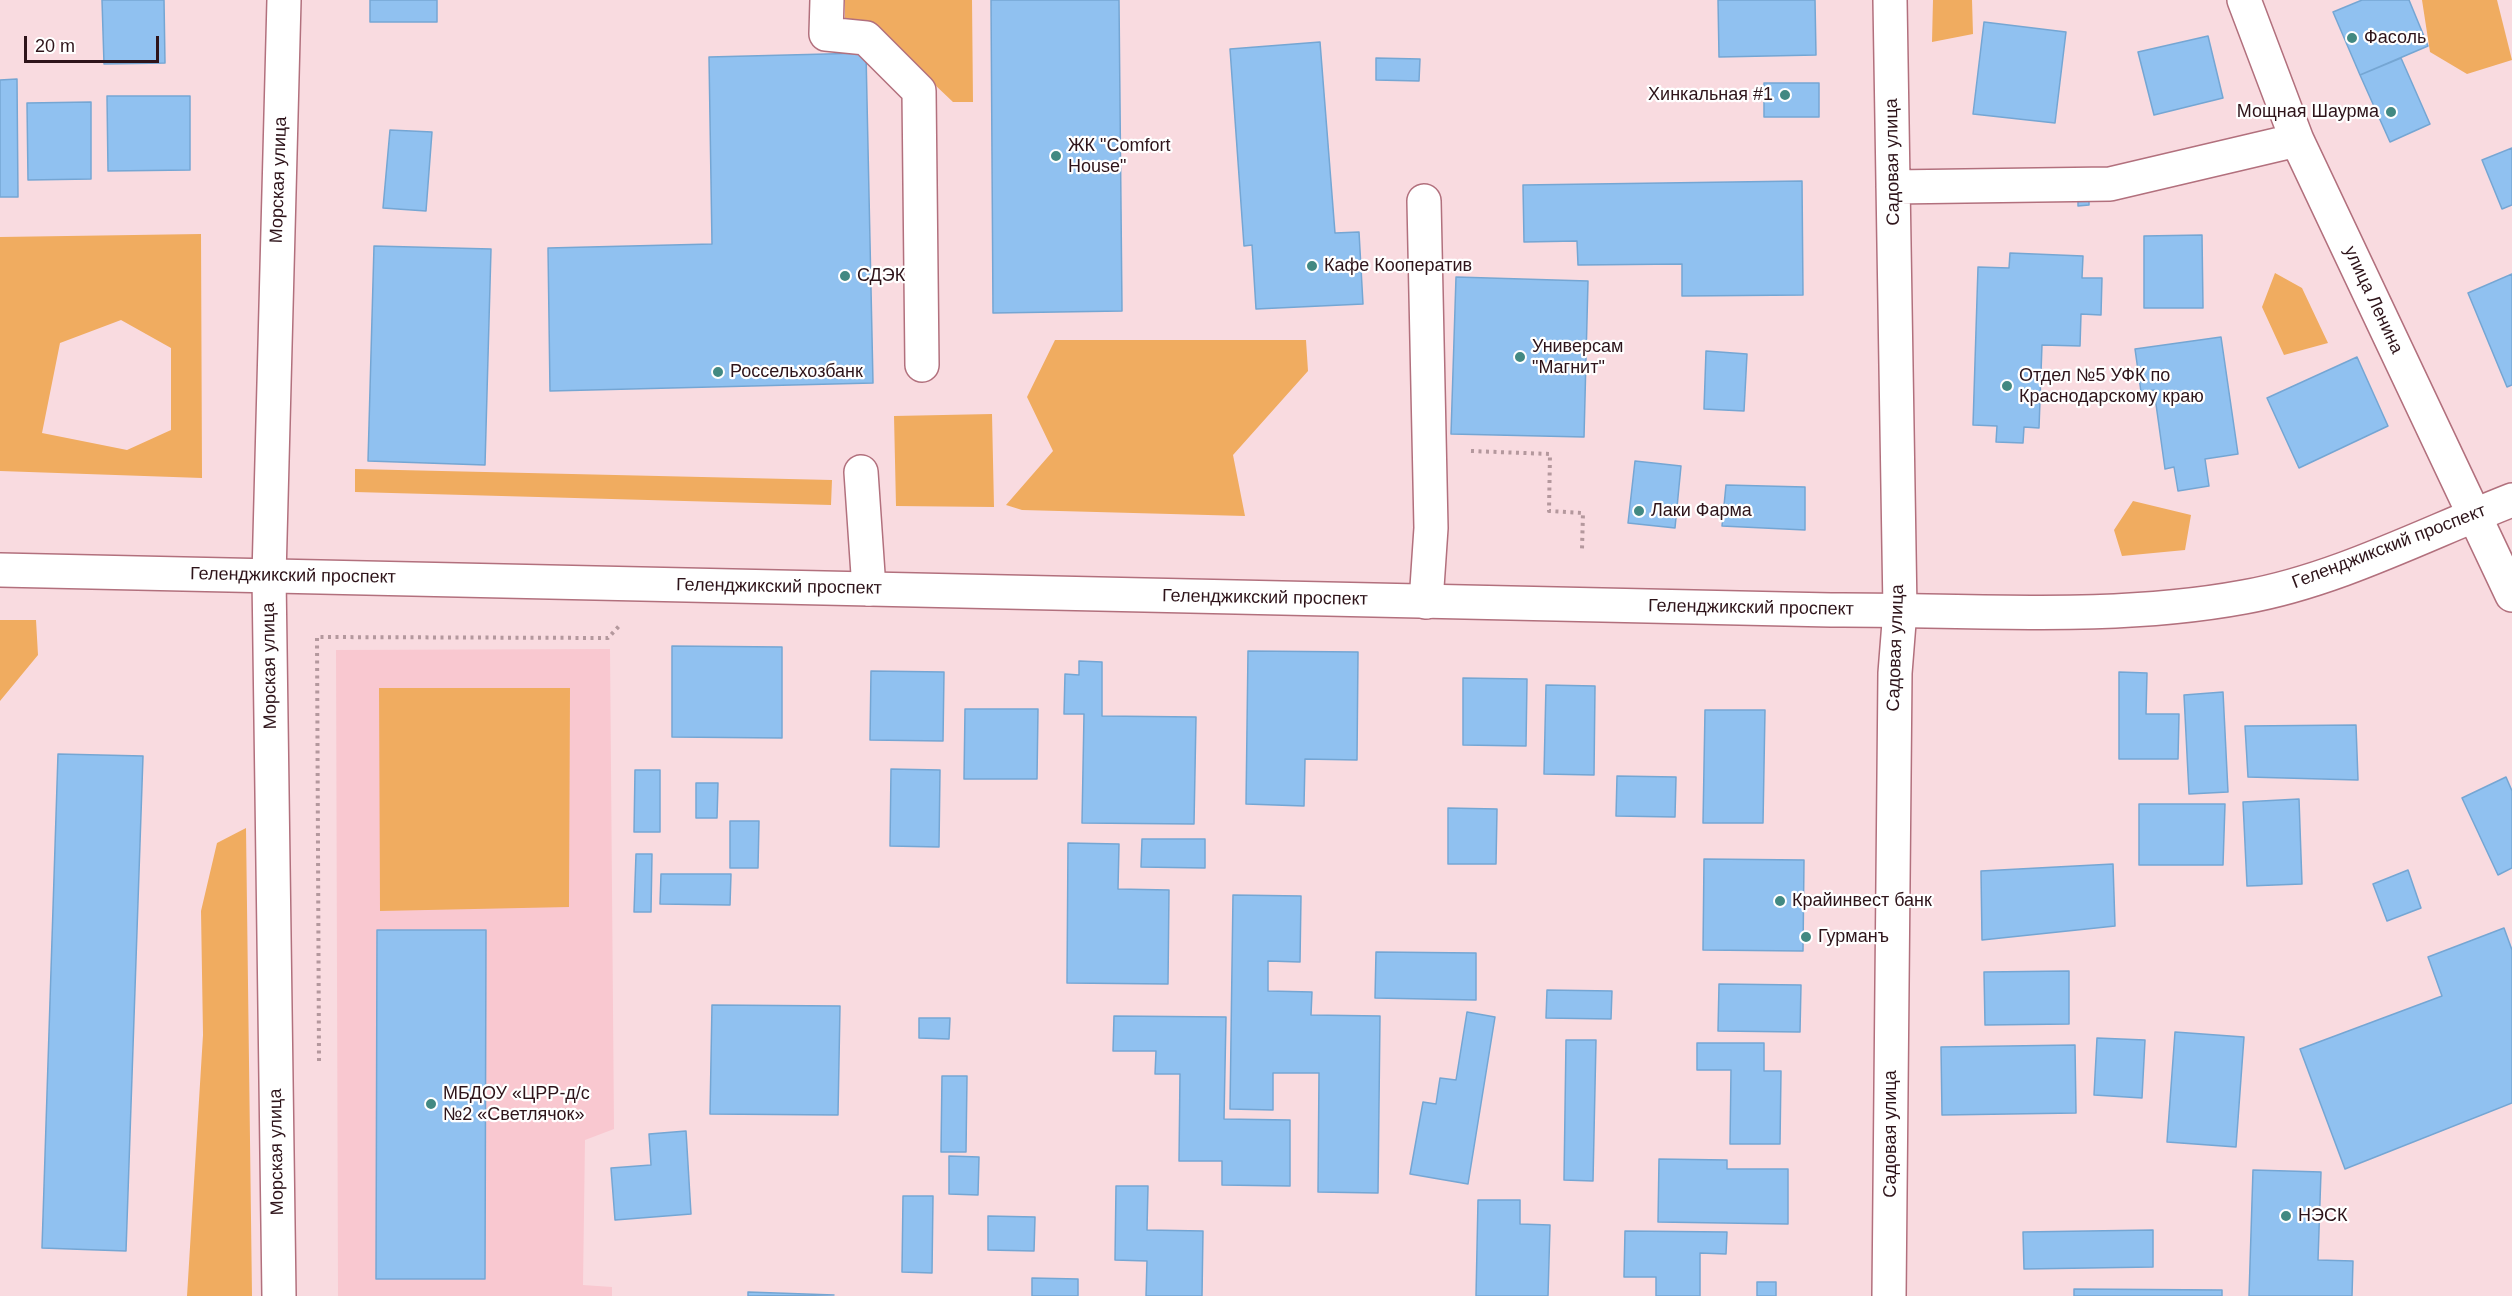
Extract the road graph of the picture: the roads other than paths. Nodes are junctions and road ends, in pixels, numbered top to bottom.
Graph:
1 (284, 0) edge
2 (827, 0) edge
3 (1890, 0) edge
4 (2244, 0) edge
5 (2297, 140) junction
6 (1893, 187) junction
7 (1424, 201) dead end
8 (922, 365) dead end
9 (861, 472) dead end
10 (2512, 500) edge
11 (2473, 515) junction
12 (0, 570) edge
13 (269, 576) junction
14 (869, 589) junction
15 (2512, 595) edge
16 (1426, 602) junction
17 (1899, 610) junction
18 (279, 1296) edge
19 (1889, 1296) edge

1 - 13 street, Морская улица
2 - 8 street
3 - 6 street, Садовая улица
4 - 5 street, улица Ленина
5 - 6 street
5 - 11 street, улица Ленина
6 - 17 street, Садовая улица
7 - 16 street
9 - 14 street
10 - 11 street, Геленджикский проспект
11 - 15 street, улица Ленина
11 - 17 street, Геленджикский проспект
12 - 13 street, Геленджикский проспект
13 - 14 street, Геленджикский проспект
13 - 18 street, Морская улица
14 - 16 street, Геленджикский проспект
16 - 17 street, Геленджикский проспект
17 - 19 street, Садовая улица

